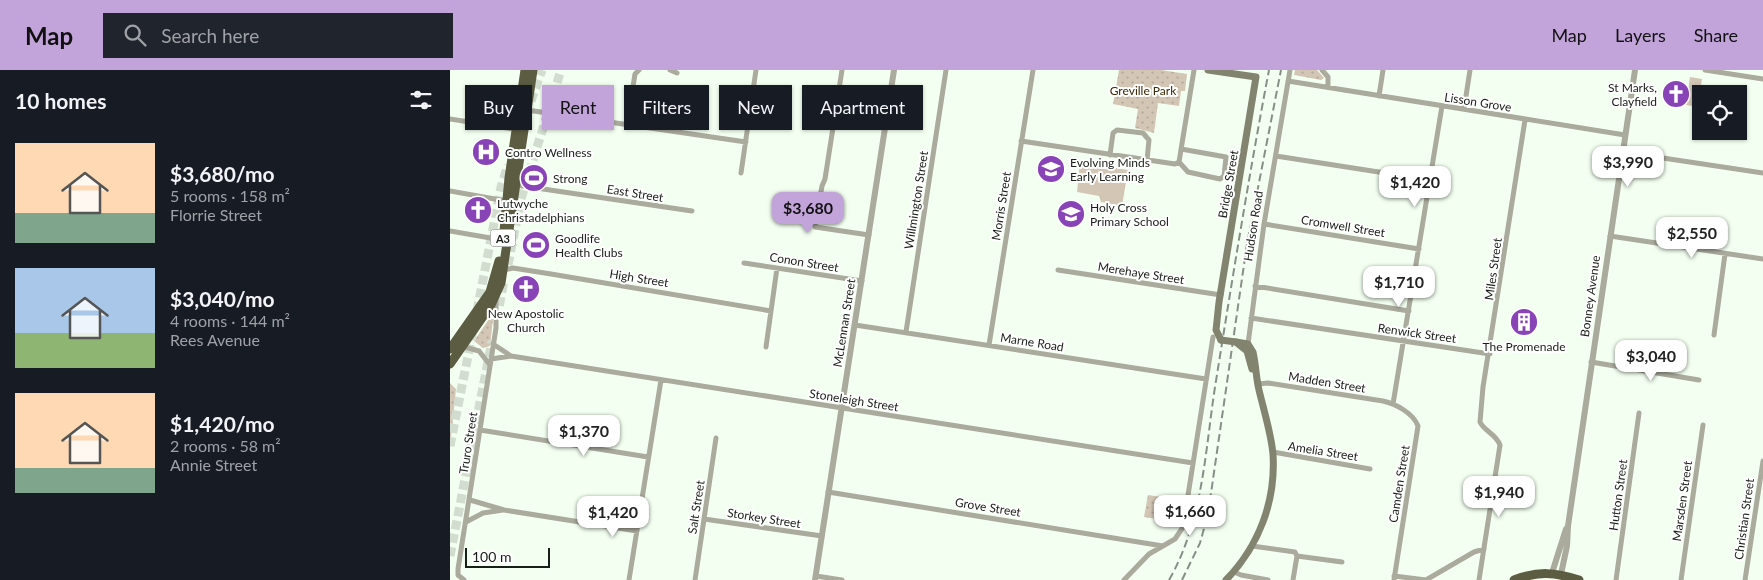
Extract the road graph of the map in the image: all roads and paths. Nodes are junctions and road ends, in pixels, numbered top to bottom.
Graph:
1 (525, 70) edge
2 (533, 70) edge
3 (638, 70) edge
4 (670, 70) edge
5 (756, 70) edge
6 (842, 70) edge
7 (894, 70) edge
8 (946, 70) edge
9 (1033, 70) edge
10 (1194, 70) edge
11 (1212, 70) edge
12 (1290, 70) edge
13 (1322, 70) edge
14 (1383, 70) edge
15 (1470, 70) edge
16 (1635, 70) edge
17 (1705, 70) edge
18 (1758, 70) edge
19 (676, 73) dead end
20 (1257, 74) edge
21 (1756, 78) junction
22 (1763, 79) edge
23 (1288, 81) junction
24 (524, 85) edge
25 (531, 85) edge
26 (633, 85) edge
27 (1328, 87) junction
28 (1379, 96) junction
29 (1442, 106) junction
30 (1464, 109) junction
31 (532, 111) edge
32 (450, 119) edge
33 (1525, 120) junction
34 (465, 121) edge
35 (624, 125) edge
36 (520, 130) joint
37 (662, 130) edge
38 (1625, 136) junction
39 (1021, 141) junction
40 (746, 142) junction
41 (1181, 149) junction
42 (1623, 152) junction
43 (1110, 155) junction
44 (1276, 156) junction
45 (1147, 160) junction
46 (1178, 162) junction
47 (741, 172) dead end
48 (1763, 173) edge
49 (1430, 180) junction
50 (516, 184) junction
51 (450, 191) edge
52 (506, 201) junction
53 (692, 212) dead end
54 (1264, 224) junction
55 (450, 231) edge
56 (869, 235) junction
57 (1610, 236) junction
58 (502, 240) junction
59 (1419, 249) junction
60 (1725, 254) junction
61 (1763, 259) edge
62 (744, 263) dead end
63 (777, 268) junction
64 (504, 270) junction
65 (1058, 270) dead end
66 (862, 281) junction
67 (1255, 286) junction
68 (497, 295) junction
69 (1220, 298) junction
70 (1409, 311) junction
71 (771, 312) junction
72 (1251, 318) junction
73 (855, 325) junction
74 (906, 332) junction
75 (1714, 335) dead end
76 (1213, 336) junction
77 (1221, 340) junction
78 (1404, 341) junction
79 (494, 344) junction
80 (989, 345) junction
81 (463, 346) junction
82 (1246, 346) junction
83 (766, 347) dead end
84 (450, 349) edge
85 (1490, 354) junction
86 (511, 356) junction
87 (491, 362) junction
88 (1591, 362) junction
89 (450, 364) edge
90 (1206, 379) junction
91 (661, 380) junction
92 (1699, 380) dead end
93 (1258, 384) junction
94 (1393, 404) junction
95 (842, 408) junction
96 (1639, 413) dead end
97 (1703, 425) dead end
98 (480, 430) junction
99 (716, 438) dead end
100 (1273, 452) junction
101 (648, 457) junction
102 (1763, 461) edge
103 (1193, 463) junction
104 (1370, 468) dead end
105 (828, 492) junction
106 (470, 500) junction
107 (504, 510) junction
108 (704, 519) junction
109 (466, 522) junction
110 (637, 532) junction
111 (822, 536) junction
112 (1144, 542) junction
113 (1163, 546) junction
114 (1252, 546) junction
115 (1484, 549) junction
116 (1149, 554) junction
117 (1297, 556) junction
118 (1342, 562) dead end
119 (1234, 572) junction
120 (1556, 577) edge
121 (815, 578) edge
122 (1394, 578) edge
123 (464, 580) edge
124 (629, 580) edge
125 (695, 580) edge
126 (842, 580) edge
127 (1124, 580) edge
128 (1226, 580) edge
129 (1268, 580) edge
130 (1293, 580) edge
131 (1479, 580) edge
132 (1514, 580) edge
133 (1579, 580) edge
134 (1616, 580) edge
135 (1681, 580) edge
136 (1745, 580) edge

1 - 24 highway, A3
2 - 25 highway, A3
3 - 26 street
4 - 19 street
5 - 40 street
6 - 56 street
7 - 56 street, McLennan Street
8 - 74 street, Willmington Street
9 - 39 street, Morris Street
10 - 41 street
11 - 20 main road
12 - 23 street, Hudson Road
13 - 27 street
14 - 28 street
15 - 30 street
16 - 38 street, Bonney Avenue
17 - 21 street
18 - 21 street
20 - 69 main road, Bridge Street
21 - 22 street
23 - 27 street, Lisson Grove
23 - 44 street, Hudson Road
27 - 28 street, Lisson Grove
28 - 29 street, Lisson Grove
29 - 30 street, Lisson Grove
29 - 49 street
30 - 33 street, Lisson Grove
31 - 35 street
32 - 34 street
33 - 38 street, Lisson Grove
33 - 85 street, Miles Street
36 - 50 highway, A3
36 - 52 highway, A3
37 - 40 street
38 - 42 street, Bonney Avenue
39 - 43 street
39 - 80 street, Morris Street
40 - 47 street
41 - 46 street
41 - 46 street
42 - 48 street
42 - 57 street, Bonney Avenue
43 - 45 street
43 - 45 street
44 - 49 street
44 - 54 street, Hudson Road
45 - 46 street
49 - 59 street
50 - 53 street, East Street
50 - 64 highway, A3
51 - 52 street
52 - 58 highway, A3
54 - 59 street, Cromwell Street
54 - 67 street, Hudson Road
55 - 58 street
56 - 66 street, McLennan Street
57 - 60 street
57 - 88 street, Bonney Avenue
58 - 84 highway, A3
59 - 70 street
60 - 61 street
60 - 75 street
62 - 63 street, Conon Street
63 - 66 street, Conon Street
63 - 71 street
64 - 68 highway, A3
64 - 71 street, High Street
65 - 69 street, Merehaye Street
66 - 73 street, McLennan Street
67 - 70 street
67 - 72 street, Hudson Road
68 - 79 street, Truro Street
68 - 81 highway, A3
69 - 76 main road, Bridge Street
69 - 77 main road, Bridge Street
70 - 78 street
71 - 83 street
72 - 78 street, Renwick Street
72 - 82 street, Hudson Road
73 - 74 street, Marne Road
73 - 95 street, McLennan Street
74 - 80 street, Marne Road
76 - 77 main road
76 - 90 street, Bridge Street
77 - 82 main road, bridge
78 - 85 street, Renwick Street
78 - 94 street
79 - 86 street, Stoneleigh Street
79 - 87 street, Truro Street
80 - 90 street, Marne Road
81 - 84 street
81 - 87 street
81 - 89 highway, A3
82 - 93 main road, Hudson Road
85 - 115 street, Miles Street
86 - 87 street, Stoneleigh Street
86 - 91 street, Stoneleigh Street
87 - 98 street, Truro Street
88 - 92 street
88 - 120 street, Bonney Avenue
90 - 103 street, Bridge Street
91 - 95 street, Stoneleigh Street
91 - 101 street
93 - 94 street, Madden Street
93 - 100 main road, Hudson Road
94 - 122 street, Camden Street
95 - 103 street, Stoneleigh Street
95 - 105 street, McLennan Street
96 - 134 street, Hutton Street
97 - 135 street, Marsden Street
98 - 101 street
98 - 106 street, Truro Street
99 - 108 street, Salt Street
100 - 104 street, Amelia Street
100 - 114 main road, Hudson Road
101 - 110 street
102 - 136 street, Christian Street
103 - 113 street, Bridge Street
105 - 111 street, McLennan Street
105 - 112 street, Grove Street
106 - 107 street
106 - 109 street, Truro Street
107 - 109 street
107 - 110 street
108 - 111 street, Storkey Street
108 - 125 street, Salt Street
109 - 123 street, Truro Street
110 - 124 street
111 - 121 street, McLennan Street
112 - 113 street, Grove Street
112 - 116 street
113 - 116 street, Bridge Street
114 - 117 street
114 - 119 main road, Hudson Road
115 - 122 street
115 - 131 street
116 - 127 street, Bridge Street
117 - 118 street
117 - 130 street
119 - 128 main road, Hudson Road
119 - 129 street
120 - 132 highway
120 - 133 highway
121 - 126 street

